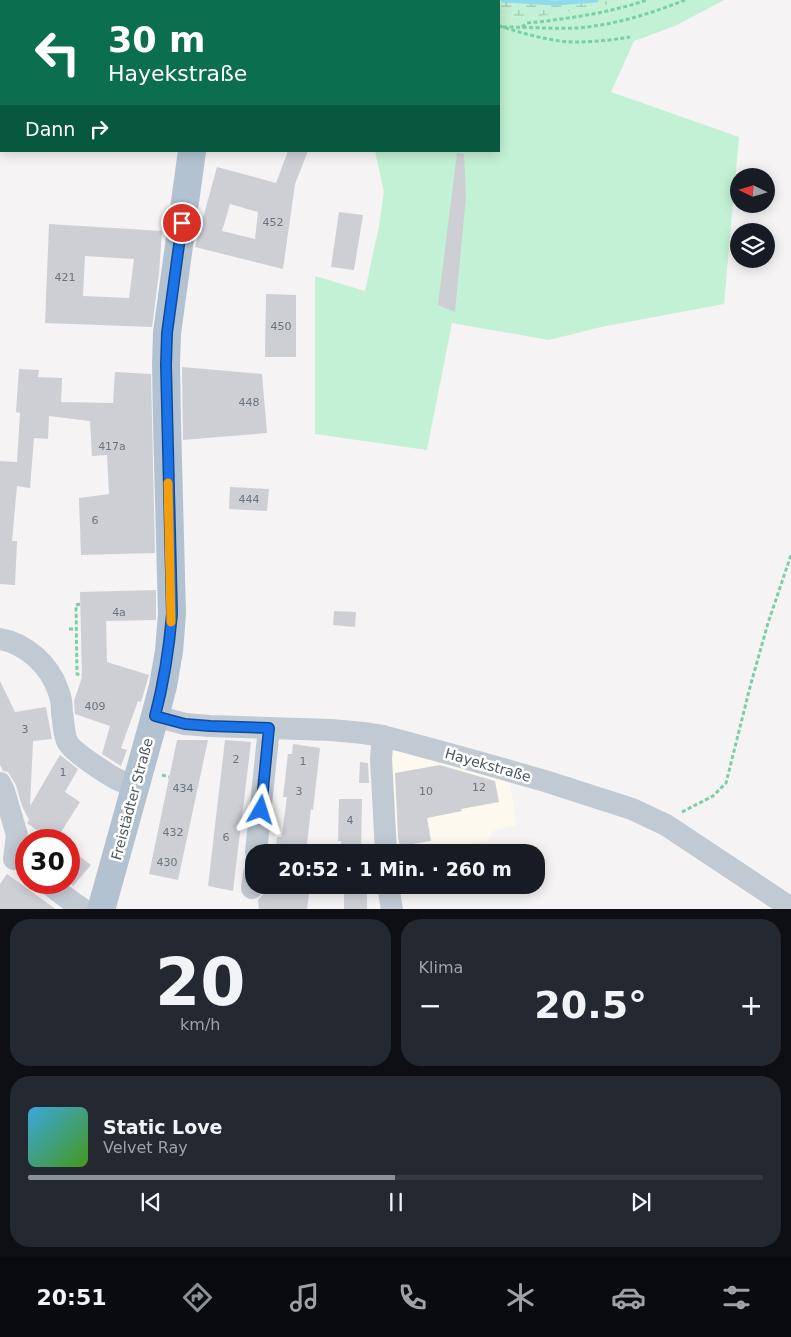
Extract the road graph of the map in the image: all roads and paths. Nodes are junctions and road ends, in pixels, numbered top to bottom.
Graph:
1 (647, 0) edge
2 (685, 0) edge
3 (500, 26) edge
4 (522, 27) junction
5 (503, 28) junction
6 (630, 37) dead end
7 (192, 152) edge
8 (791, 555) edge
9 (80, 604) dead end
10 (69, 629) dead end
11 (76, 630) junction
12 (0, 639) edge
13 (77, 644) junction
14 (82, 644) dead end
15 (82, 675) dead end
16 (155, 716) junction
17 (269, 728) junction
18 (383, 736) junction
19 (0, 783) edge
20 (136, 786) junction
21 (666, 825) junction
22 (257, 844) edge
23 (386, 844) edge
24 (14, 861) edge
25 (62, 894) edge
26 (389, 894) edge
27 (791, 908) edge
28 (82, 909) edge
29 (101, 909) edge
30 (392, 909) edge

1 - 4 path
2 - 4 path
3 - 5 path
4 - 5 path
5 - 6 path
7 - 16 main road, Freistädter Straße
8 - 21 path
9 - 11 path
10 - 11 path
11 - 13 path
12 - 20 street
13 - 14 path
13 - 15 path
16 - 17 street, Hayekstraße
16 - 20 main road, Freistädter Straße
17 - 18 street, Hayekstraße
17 - 22 street
18 - 21 street, Hayekstraße
18 - 23 street
19 - 24 street
20 - 29 main road, Freistädter Straße
21 - 27 street, Hayekstraße
25 - 28 street
26 - 30 street

